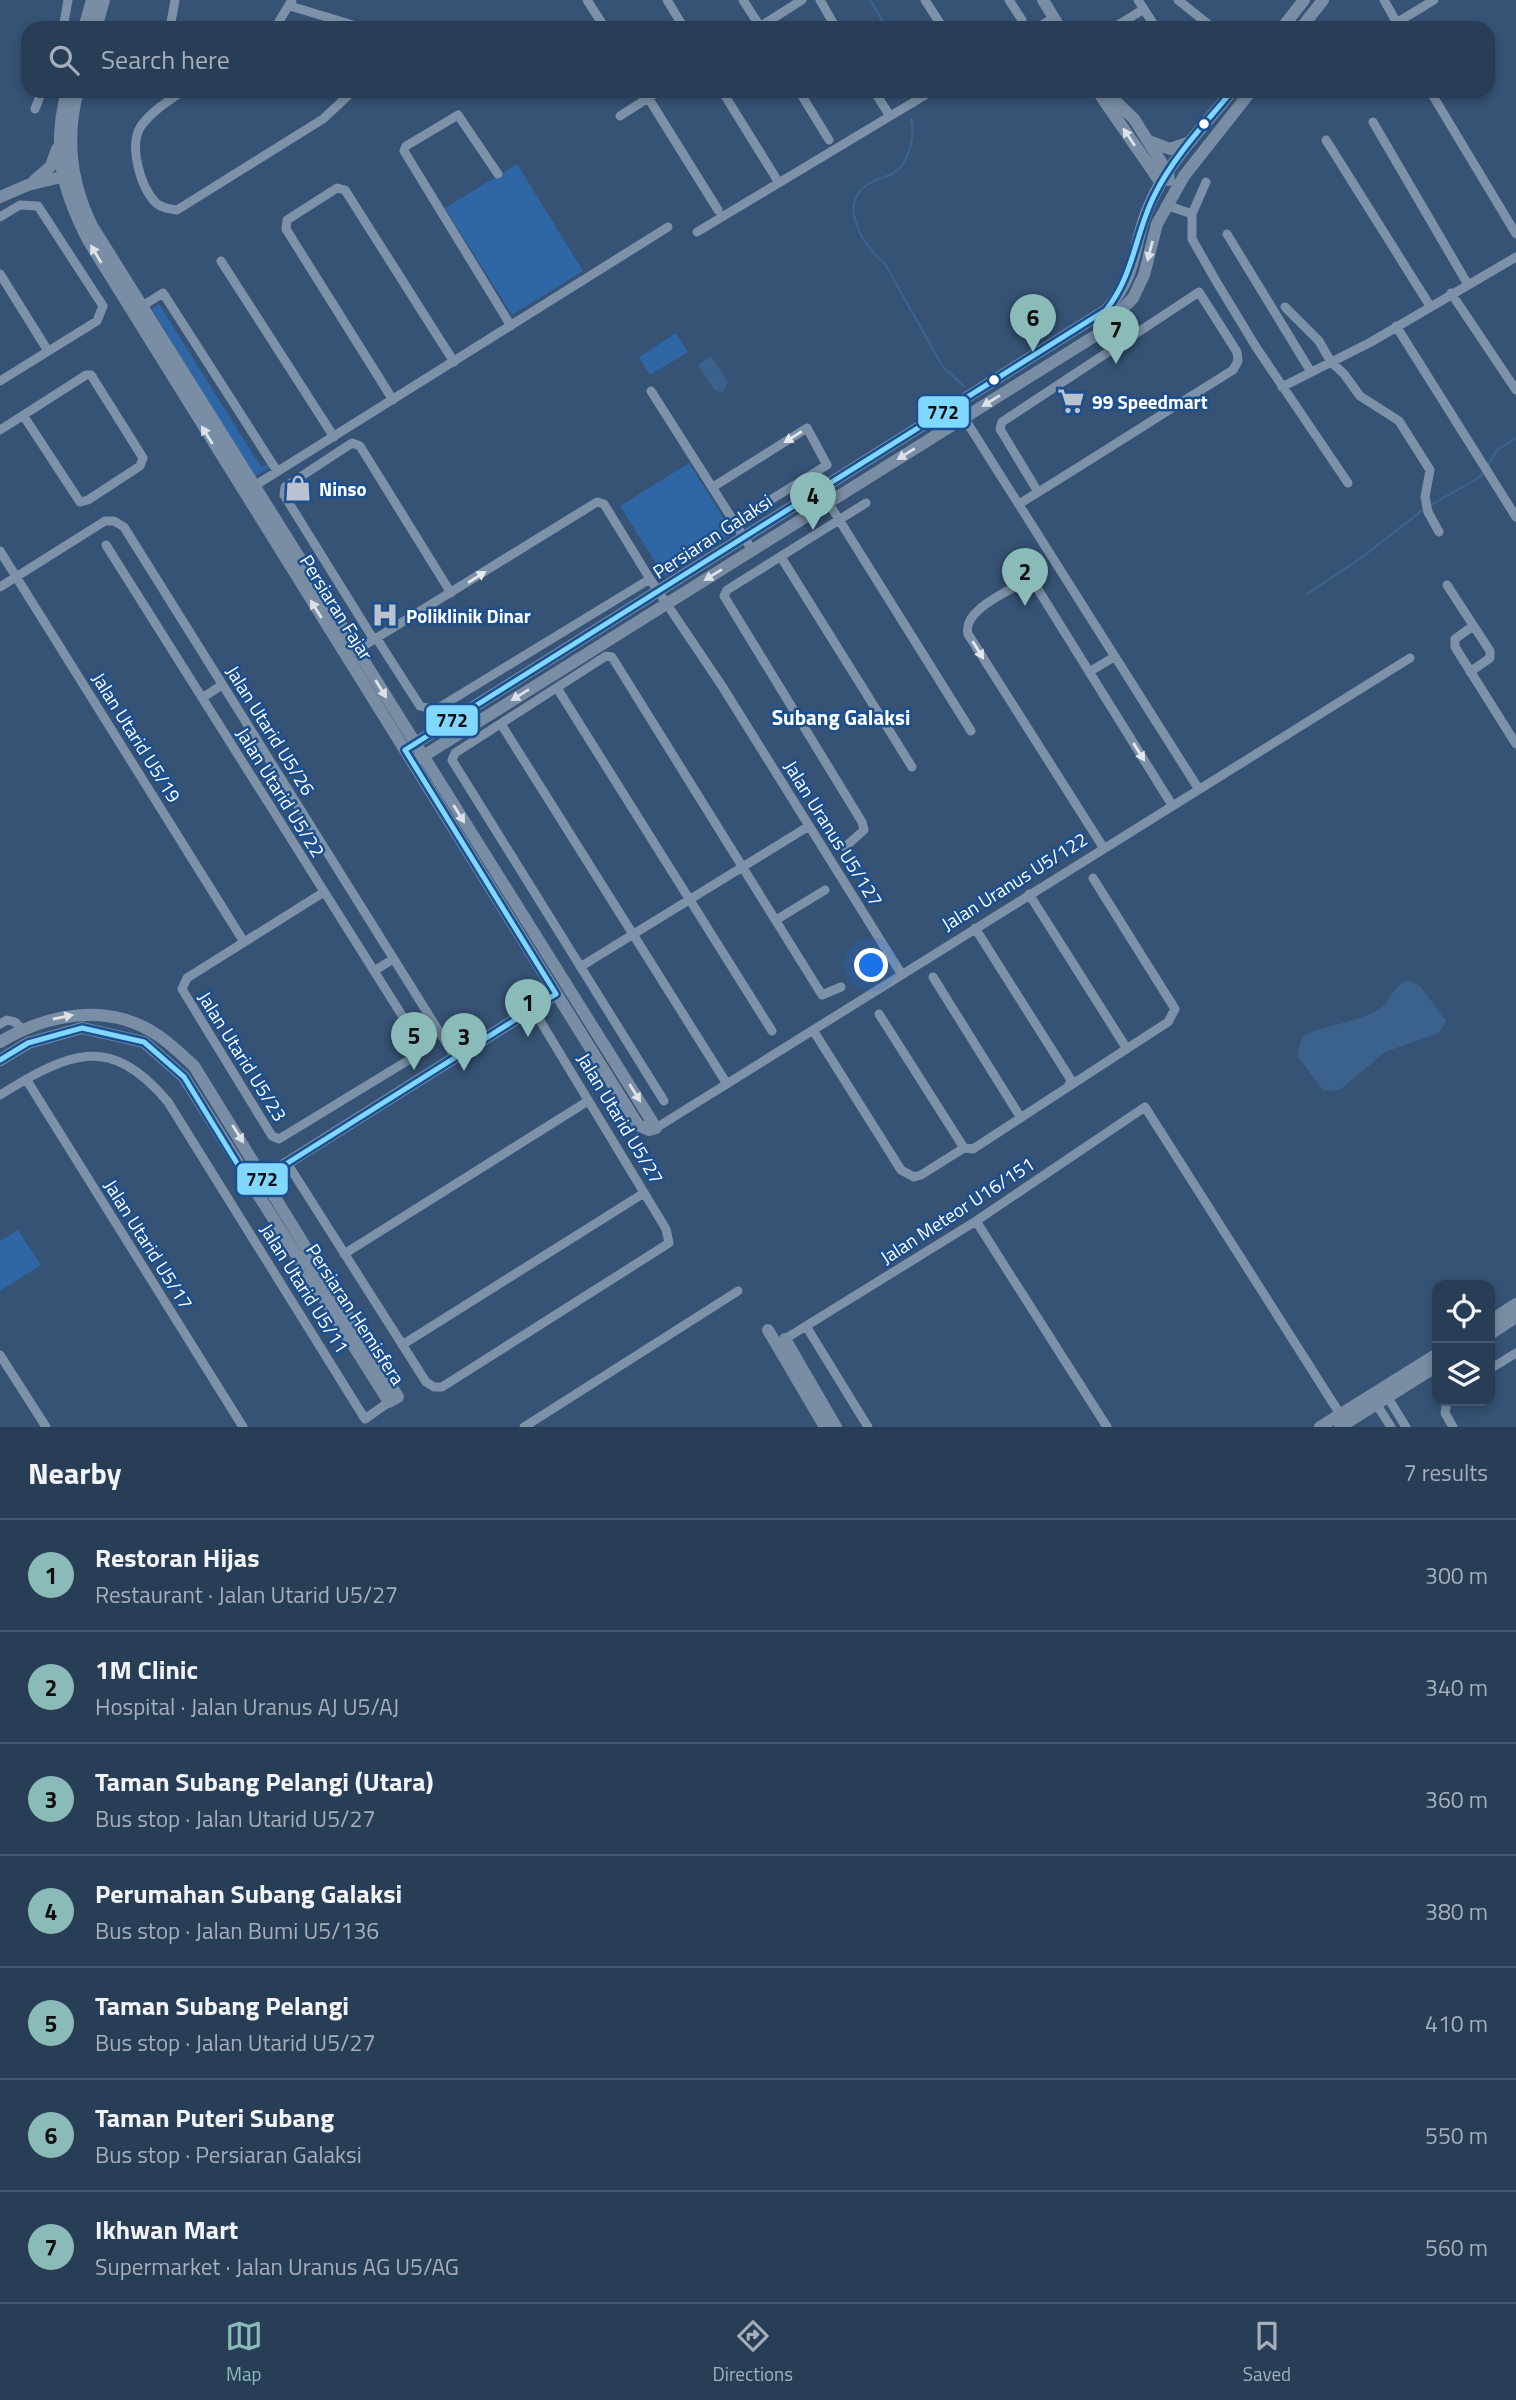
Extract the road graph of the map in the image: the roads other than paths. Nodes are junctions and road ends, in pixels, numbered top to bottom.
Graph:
1 (68, 0) edge
2 (92, 0) edge
3 (104, 0) edge
4 (175, 0) edge
5 (587, 0) edge
6 (667, 0) edge
7 (743, 0) edge
8 (802, 0) edge
9 (820, 0) edge
10 (925, 0) edge
11 (1010, 0) edge
12 (1043, 0) edge
13 (1138, 0) edge
14 (1178, 0) edge
15 (1304, 0) edge
16 (1323, 0) edge
17 (1384, 0) edge
18 (1434, 0) edge
19 (291, 3) edge
20 (1144, 9) junction
21 (1022, 20) dead end
22 (64, 21) edge
23 (86, 21) edge
24 (98, 21) edge
25 (171, 21) edge
26 (279, 21) edge
27 (343, 21) edge
28 (600, 21) edge
29 (680, 21) edge
30 (756, 21) edge
31 (770, 21) edge
32 (832, 21) edge
33 (938, 21) edge
34 (1056, 21) edge
35 (1124, 21) edge
36 (1152, 21) edge
37 (1204, 21) edge
38 (1288, 21) edge
39 (1306, 21) edge
40 (1392, 21) edge
41 (1400, 21) edge
42 (39, 98) edge
43 (66, 98) edge
44 (77, 98) edge
45 (173, 98) edge
46 (346, 98) edge
47 (641, 98) edge
48 (648, 98) edge
49 (726, 98) edge
50 (804, 98) edge
51 (878, 98) edge
52 (920, 98) edge
53 (1103, 98) edge
54 (1112, 98) edge
55 (1226, 98) edge
56 (1245, 98) edge
57 (1434, 98) edge
58 (35, 108) dead end
59 (620, 116) dead end
60 (890, 116) junction
61 (1373, 122) dead end
62 (59, 131) junction
63 (1147, 139) junction
64 (829, 140) dead end
65 (1193, 140) junction
66 (1326, 140) dead end
67 (1203, 152) junction
68 (498, 174) dead end
69 (67, 176) junction
70 (1166, 179) junction
71 (1206, 182) dead end
72 (779, 183) junction
73 (28, 185) junction
74 (0, 197) edge
75 (1166, 205) junction
76 (71, 206) junction
77 (718, 210) dead end
78 (1192, 214) junction
79 (0, 217) edge
80 (1157, 223) junction
81 (668, 227) dead end
82 (697, 232) dead end
83 (1227, 234) dead end
84 (1516, 234) edge
85 (1516, 257) edge
86 (221, 261) dead end
87 (0, 274) edge
88 (1467, 283) junction
89 (1451, 293) junction
90 (1430, 306) junction
91 (1285, 307) dead end
92 (136, 310) junction
93 (511, 326) junction
94 (1396, 326) junction
95 (1245, 328) junction
96 (1228, 338) junction
97 (48, 351) junction
98 (454, 362) junction
99 (1331, 362) junction
100 (1311, 372) junction
101 (0, 381) edge
102 (1282, 387) junction
103 (1516, 390) edge
104 (651, 391) dead end
105 (393, 400) junction
106 (956, 405) junction
107 (23, 415) junction
108 (964, 418) junction
109 (0, 430) edge
110 (334, 438) junction
111 (277, 471) junction
112 (1348, 483) dead end
113 (713, 487) junction
114 (248, 490) junction
115 (1038, 492) junction
116 (828, 502) junction
117 (866, 503) dead end
118 (1019, 504) junction
119 (1516, 517) edge
120 (840, 520) junction
121 (735, 522) junction
122 (1439, 532) dead end
123 (745, 538) junction
124 (106, 545) dead end
125 (752, 550) junction
126 (0, 551) edge
127 (781, 557) junction
128 (16, 577) junction
129 (650, 579) junction
130 (1447, 585) dead end
131 (0, 587) edge
132 (451, 593) junction
133 (662, 599) junction
134 (1473, 626) junction
135 (376, 639) junction
136 (357, 650) junction
137 (1114, 657) junction
138 (1410, 657) dead end
139 (1090, 672) junction
140 (1470, 672) junction
141 (222, 685) junction
142 (557, 688) junction
143 (202, 698) junction
144 (501, 724) junction
145 (971, 731) dead end
146 (1516, 744) edge
147 (410, 747) junction
148 (418, 759) junction
149 (912, 767) dead end
150 (1198, 788) junction
151 (1172, 804) junction
152 (809, 826) junction
153 (845, 847) dead end
154 (1103, 847) junction
155 (743, 867) junction
156 (1093, 878) dead end
157 (825, 890) dead end
158 (324, 892) junction
159 (1029, 894) junction
160 (690, 899) junction
161 (520, 911) junction
162 (776, 920) junction
163 (975, 928) junction
164 (633, 934) junction
165 (244, 942) junction
166 (393, 959) junction
167 (580, 967) junction
168 (374, 971) junction
169 (902, 975) junction
170 (933, 976) dead end
171 (841, 987) dead end
172 (556, 994) junction
173 (533, 1009) junction
174 (879, 1014) dead end
175 (0, 1024) edge
176 (22, 1029) junction
177 (813, 1030) junction
178 (772, 1031) dead end
179 (0, 1042) edge
180 (1127, 1049) junction
181 (455, 1057) junction
182 (412, 1058) joint
183 (613, 1059) junction
184 (0, 1060) edge
185 (26, 1079) junction
186 (727, 1084) junction
187 (1070, 1084) junction
188 (0, 1095) edge
189 (588, 1101) junction
190 (664, 1101) dead end
191 (1021, 1118) junction
192 (656, 1128) junction
193 (964, 1147) junction
194 (287, 1163) junction
195 (265, 1177) junction
196 (251, 1186) junction
197 (644, 1193) junction
198 (976, 1221) junction
199 (344, 1254) junction
200 (738, 1291) dead end
201 (1516, 1304) edge
202 (1516, 1317) edge
203 (1495, 1318) edge
204 (806, 1326) junction
205 (768, 1330) dead end
206 (1495, 1331) edge
207 (785, 1339) joint
208 (402, 1345) junction
209 (1516, 1353) edge
210 (0, 1355) edge
211 (1432, 1358) edge
212 (1495, 1366) edge
213 (1432, 1369) edge
214 (1379, 1396) junction
215 (389, 1402) junction
216 (1446, 1406) edge
217 (1340, 1420) edge
218 (366, 1423) edge
219 (46, 1427) edge
220 (243, 1427) edge
221 (524, 1427) edge
222 (825, 1427) edge
223 (836, 1427) edge
224 (868, 1427) edge
225 (1107, 1427) edge
226 (1320, 1427) edge
227 (1391, 1427) edge
228 (1406, 1427) edge
229 (1453, 1427) edge

1 - 22 street
2 - 23 main road
3 - 24 main road
4 - 25 street
5 - 28 street
6 - 29 street
7 - 30 street
8 - 31 street
9 - 32 street
10 - 33 street
11 - 21 street
12 - 34 main road
13 - 20 street
14 - 37 street
15 - 38 main road
16 - 39 main road
17 - 40 street
18 - 41 street
19 - 26 street
19 - 27 street
20 - 35 street
20 - 36 street
42 - 58 street
43 - 62 main road, Persiaran Fajar
44 - 69 main road
45 - 46 street
47 - 59 street
48 - 77 street
49 - 72 street
50 - 64 street
51 - 60 street
52 - 60 street
70 -> 53 main road
54 - 63 main road
55 - 65 main road, Persiaran Galaksi
56 - 67 main road, Persiaran Galaksi
57 - 84 street
60 - 72 street
61 - 88 street
62 - 69 main road, Persiaran Fajar
62 - 73 main road
63 - 65 main road
63 - 70 main road
65 - 70 main road, Persiaran Galaksi
66 - 90 street
67 - 70 main road
67 - 75 main road, Persiaran Galaksi
68 - 93 street
69 - 73 main road
69 - 76 main road, Persiaran Fajar
69 - 92 main road
70 - 80 main road
70 - 106 main road, Persiaran Galaksi
71 - 78 street
72 - 82 street
73 - 74 main road
73 - 76 main road
75 - 78 street
75 - 80 main road, Persiaran Galaksi
92 -> 76 main road, Persiaran Fajar
78 - 95 street
79 - 97 street
80 -> 108 main road, Persiaran Galaksi
81 - 93 street
83 - 100 street
85 - 88 street
86 - 110 street
87 - 97 street
88 - 89 street
89 - 90 street
89 - 103 street
90 - 94 street
91 - 99 street
92 - 111 street
92 - 114 main road, Persiaran Fajar
93 - 98 street
94 - 99 street
94 - 119 street
95 - 96 street
95 - 102 street
96 - 115 street
96 - 115 street
97 - 101 street
98 - 105 street
98 - 105 street
99 - 100 street
99 - 122 street
100 - 102 street
102 - 112 street
104 - 113 street
105 - 110 street
106 - 108 street
106 - 123 main road, Persiaran Galaksi
107 - 107 street
107 - 109 street
108 -> 116 main road, Persiaran Galaksi
108 - 118 street
110 - 111 street
111 - 114 street
113 - 121 street
121 -> 113 street
114 - 136 main road, Persiaran Fajar
147 -> 114 main road, Persiaran Fajar
115 - 118 street
116 - 120 street
116 - 125 main road, Persiaran Galaksi
117 - 120 street
118 - 137 street
120 - 127 street
120 - 145 street
121 - 123 street
123 - 125 street
123 - 133 main road, Persiaran Galaksi
124 - 143 street, Jalan Utarid U5/22
125 -> 133 main road, Persiaran Galaksi
126 - 128 street, Jalan Utarid U5/19
127 - 149 street
127 - 153 street
128 - 131 street
128 - 141 street, Jalan Utarid U5/26
128 - 165 street, Jalan Utarid U5/19
132 -> 129 street, Jalan Uranus U5/127
129 - 133 street, Jalan Uranus U5/127
129 - 135 street
130 - 134 street
132 - 135 street
132 - 135 street
133 - 147 main road, Persiaran Galaksi
133 -> 148 main road, Persiaran Galaksi
133 - 152 street, Jalan Uranus U5/127
134 - 140 street
134 - 140 street
135 - 136 street
136 -> 147 main road, Persiaran Fajar
137 - 139 street
137 - 150 street
138 - 150 street, Jalan Uranus U5/122
139 -> 151 street
139 -> 154 street
140 - 146 street
141 - 143 street
141 - 166 street, Jalan Utarid U5/26
142 - 144 street
142 - 155 street
142 - 160 street
143 - 158 street, Jalan Utarid U5/22
144 - 164 street
144 - 167 street
147 - 148 main road, Persiaran Fajar
148 -> 161 main road, Persiaran Fajar
148 - 172 main road, Persiaran Fajar
150 - 151 street, Jalan Uranus U5/122
151 - 154 street, Jalan Uranus U5/122
152 - 155 street
152 - 169 street, Jalan Uranus U5/127
154 - 159 street, Jalan Uranus U5/122
155 - 160 street
155 - 162 street
156 - 180 street
157 - 162 street
158 - 165 street, Jalan Utarid U5/23
158 - 168 street, Jalan Utarid U5/22
159 - 163 street, Jalan Uranus U5/122
159 - 180 street
160 - 164 street
160 - 178 street
161 - 172 main road
161 - 183 main road, Persiaran Fajar
162 - 171 street
163 - 169 street, Jalan Uranus U5/122
163 - 187 street
164 - 167 street
164 - 186 street
165 - 182 street, Jalan Utarid U5/23
166 - 168 street
166 - 181 street, Jalan Utarid U5/26
167 - 190 street
168 - 182 street, Jalan Utarid U5/22
169 - 177 street, Jalan Uranus U5/122
170 - 191 street
172 - 173 main road
172 - 183 main road
172 - 192 main road, Persiaran Fajar
173 - 181 main road
173 - 189 street, Jalan Utarid U5/27
174 - 193 street
175 - 176 street
176 - 179 main road, Persiaran Hemisfera
176 -> 195 main road, Persiaran Hemisfera
177 - 186 street, Jalan Uranus U5/122
177 - 193 street
180 - 187 street
181 - 194 main road
183 -> 192 main road, Persiaran Fajar
184 - 196 main road, Persiaran Hemisfera
185 - 188 street, Jalan Utarid U5/11
185 - 218 street, Jalan Utarid U5/11
185 - 220 street, Jalan Utarid U5/17
186 - 192 street, Jalan Uranus U5/122
187 - 191 street
189 - 197 street, Jalan Utarid U5/27
189 - 199 street
191 - 193 street
194 - 195 main road
194 - 199 street
195 - 196 main road
195 - 215 main road, Persiaran Hemisfera
196 - 215 main road, Persiaran Hemisfera
197 - 208 street
197 - 208 street, Jalan Utarid U5/27
198 - 204 street, Jalan Meteor U16/151
198 - 217 street, Jalan Meteor U16/151
198 - 225 street
199 - 208 street
200 - 221 street
201 - 203 main road
202 - 206 main road
204 - 207 street, Jalan Meteor U16/151
204 - 224 street
205 - 222 main road
207 - 223 main road
209 - 212 street
210 - 219 street
211 - 214 main road
213 - 214 main road
214 - 217 main road
214 - 227 street
214 - 228 street
215 - 218 street, Jalan Utarid U5/11
216 - 229 street
217 - 226 main road

